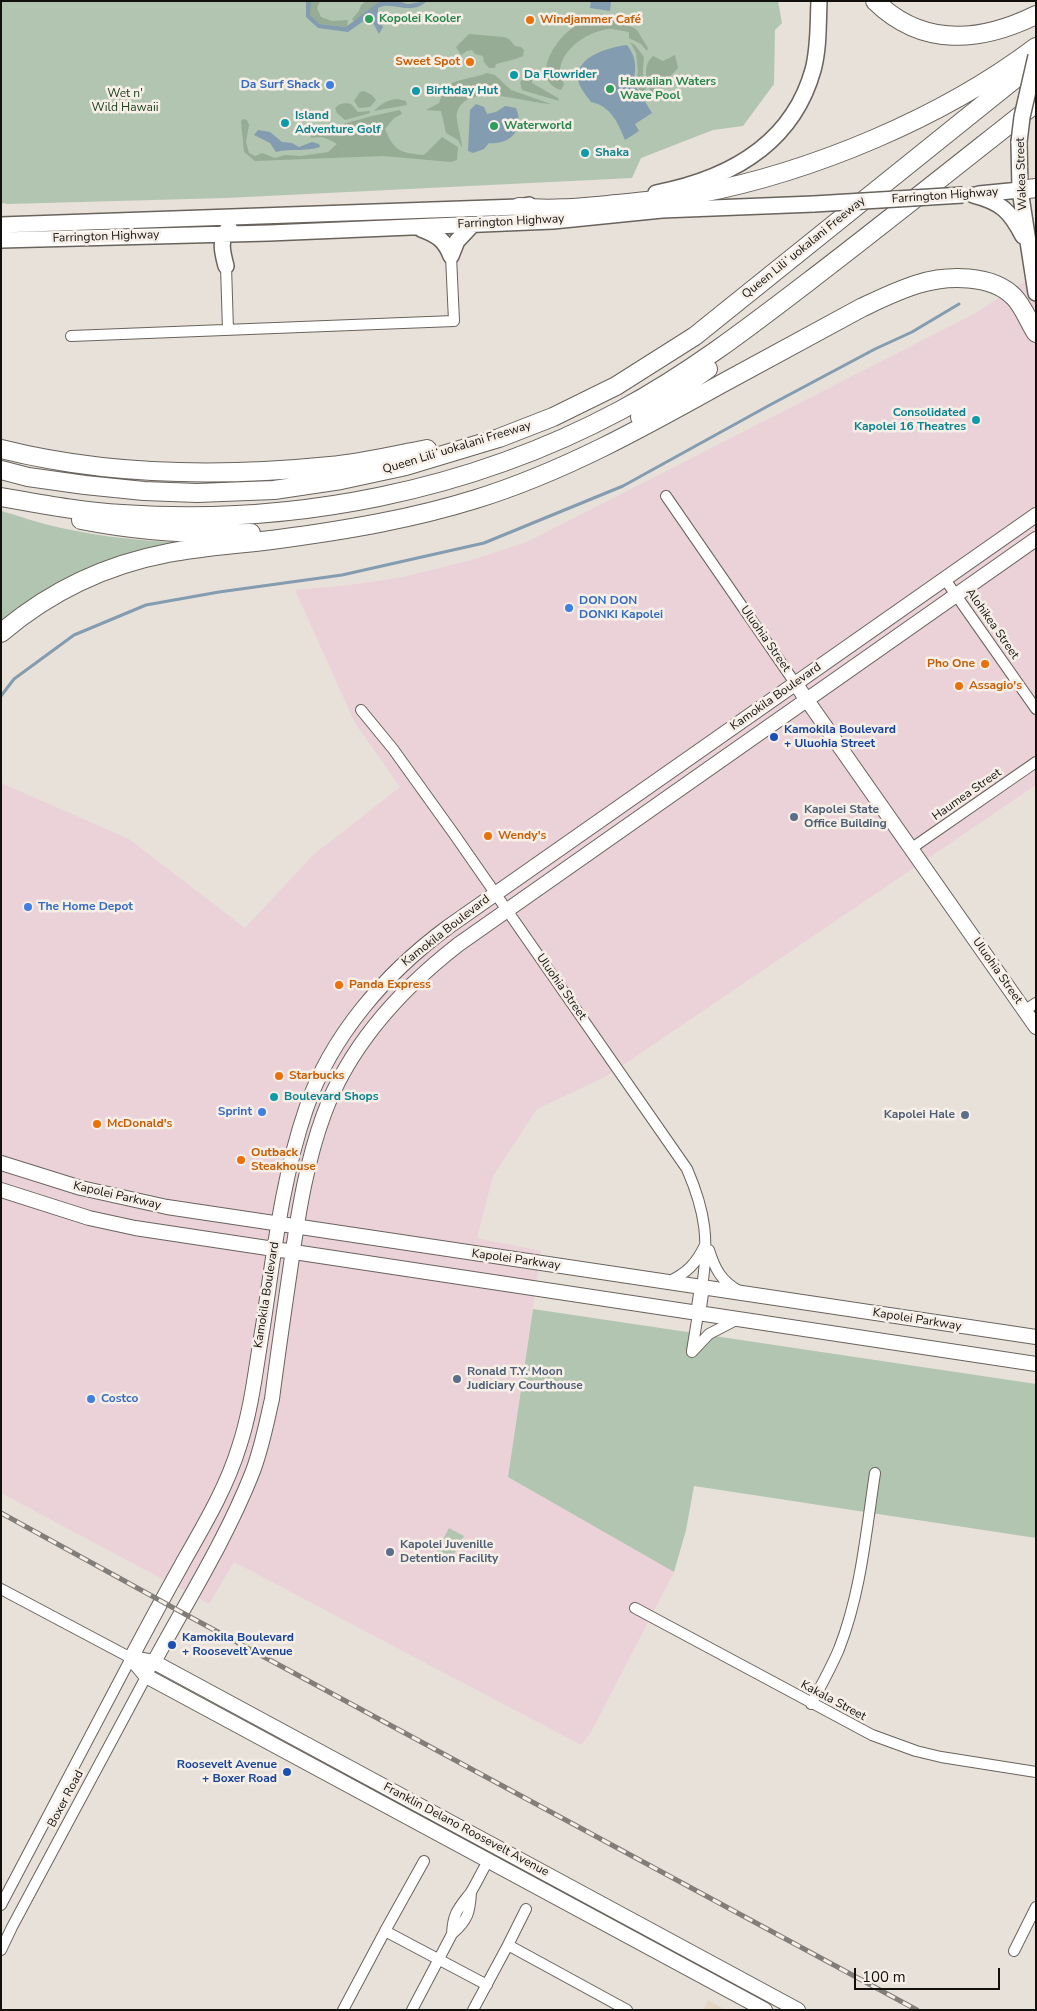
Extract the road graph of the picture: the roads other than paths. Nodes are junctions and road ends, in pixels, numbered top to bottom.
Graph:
1 (819, 1) edge
2 (876, 1) edge
3 (1036, 15) edge
4 (1036, 47) edge
5 (1036, 56) edge
6 (1036, 62) edge
7 (1036, 102) edge
8 (1028, 189) edge
9 (968, 195) junction
10 (519, 207) junction
11 (245, 218) junction
12 (886, 223) junction
13 (472, 224) junction
14 (1, 225) edge
15 (416, 227) junction
16 (252, 233) junction
17 (224, 234) junction
18 (190, 235) junction
19 (9, 240) edge
20 (1, 244) edge
21 (1027, 245) junction
22 (221, 250) junction
23 (452, 256) junction
24 (226, 266) junction
25 (1036, 293) edge
26 (228, 330) junction
27 (1036, 333) edge
28 (71, 336) dead end
29 (499, 438) junction
30 (1, 449) edge
31 (1, 470) edge
32 (666, 496) dead end
33 (1, 497) edge
34 (476, 499) junction
35 (1036, 515) edge
36 (358, 528) junction
37 (1036, 539) edge
38 (944, 578) junction
39 (956, 594) junction
40 (1, 634) edge
41 (795, 683) junction
42 (807, 700) junction
43 (1036, 709) edge
44 (361, 710) dead end
45 (1036, 762) edge
46 (912, 848) junction
47 (495, 893) junction
48 (508, 910) junction
49 (1030, 1007) edge
50 (1036, 1027) edge
51 (1, 1163) edge
52 (1, 1190) edge
53 (278, 1224) junction
54 (297, 1227) junction
55 (707, 1242) junction
56 (274, 1250) junction
57 (293, 1253) junction
58 (668, 1282) junction
59 (702, 1287) junction
60 (742, 1293) junction
61 (698, 1314) junction
62 (736, 1320) junction
63 (1036, 1337) edge
64 (1036, 1364) edge
65 (246, 1421) junction
66 (266, 1424) junction
67 (875, 1473) dead end
68 (1, 1589) edge
69 (634, 1608) dead end
70 (131, 1658) junction
71 (154, 1662) junction
72 (146, 1676) junction
73 (811, 1704) junction
74 (1036, 1772) edge
75 (424, 1861) dead end
76 (488, 1861) junction
77 (1, 1905) edge
78 (1036, 1908) edge
79 (526, 1909) dead end
80 (386, 1930) junction
81 (508, 1945) junction
82 (1, 1950) edge
83 (1014, 1951) dead end
84 (439, 1959) junction
85 (487, 1986) junction
86 (343, 2010) edge
87 (412, 2010) edge
88 (473, 2010) edge
89 (628, 2010) edge
90 (765, 2010) edge
91 (798, 2010) edge

1 - 10 main road, Farrington Highway
2 - 3 highway
4 - 10 highway
5 - 8 main road, Wakea Street, bridge
6 - 29 highway, Queen Liliʻuokalani Freeway
7 - 12 highway, Queen Liliʻuokalani Freeway
8 - 9 main road, Farrington Highway
8 - 21 main road, Wakea Street
9 - 13 main road, Farrington Highway, bridge
9 - 21 main road
10 - 11 main road, Farrington Highway
11 - 14 main road, Farrington Highway
11 - 17 main road
12 - 33 highway, Queen Liliʻuokalani Freeway
12 - 34 highway
13 - 15 main road, Farrington Highway
13 - 23 main road
15 - 16 main road, Farrington Highway
15 - 23 main road
16 - 17 main road, Farrington Highway
16 - 24 main road
17 - 18 main road, Farrington Highway
17 - 22 main road
18 - 19 main road, Farrington Highway
18 - 22 main road
19 - 20 main road, Farrington Highway
21 - 25 main road, Wakea Street
22 - 24 main road
23 - 26 street
24 - 26 street
26 - 28 street
27 - 34 highway
29 - 30 highway
29 - 31 highway, Queen Liliʻuokalani Freeway
32 - 41 street, Uluohia Street
33 - 36 highway
34 - 36 highway
35 - 38 main road, Kamokila Boulevard
36 - 40 highway
37 - 39 main road, Kamokila Boulevard
38 - 39 street, Alohikea Street
38 - 41 main road, Kamokila Boulevard
39 - 42 main road, Kamokila Boulevard
39 - 43 street, Alohikea Street
41 - 42 main road, Uluohia Street
41 - 47 main road, Kamokila Boulevard
42 - 46 main road, Uluohia Street
42 - 48 main road, Kamokila Boulevard
44 - 47 street, Uluohia Street
45 - 46 street, Haumea Street
46 - 49 main road, Uluohia Street
47 - 48 street, Uluohia Street
47 - 53 main road, Kamokila Boulevard
48 - 54 main road, Kamokila Boulevard
48 - 55 street, Uluohia Street
49 - 50 main road, Uluohia Street
51 - 53 main road, Kapolei Parkway
52 - 56 main road
53 - 54 main road, Kapolei Parkway
53 - 56 main road, Kamokila Boulevard
54 - 57 main road, Kamokila Boulevard
54 - 58 main road, Kapolei Parkway
55 - 58 street
55 - 59 street, Uluohia Street
55 - 60 street
56 - 57 main road
56 - 65 main road, Kamokila Boulevard
57 - 61 main road
57 - 66 main road, Kamokila Boulevard
58 - 59 main road, Kapolei Parkway
59 - 60 main road, Kapolei Parkway
59 - 61 main road
60 - 63 main road, Kapolei Parkway
61 - 62 main road
61 - 62 street
62 - 64 main road
65 - 66 main road
65 - 70 main road, Kamokila Boulevard
66 - 71 main road, Kamokila Boulevard
67 - 73 street
68 - 70 street, Franklin Delano Roosevelt Avenue
69 - 73 street, Kakala Street
70 - 71 main road, Franklin Delano Roosevelt Avenue
70 - 72 main road, Franklin Delano Roosevelt Avenue
70 - 77 street, Boxer Road
71 - 72 street, Boxer Road
71 - 91 main road, Franklin Delano Roosevelt Avenue
72 - 76 main road, Franklin Delano Roosevelt Avenue
72 - 82 street, Boxer Road
73 - 74 street, Kakala Street
75 - 80 street
76 - 84 street
76 - 90 main road, Franklin Delano Roosevelt Avenue
78 - 83 street
79 - 81 street
80 - 84 street
80 - 86 street
81 - 85 street
81 - 89 street
84 - 85 street
84 - 87 street
85 - 88 street

